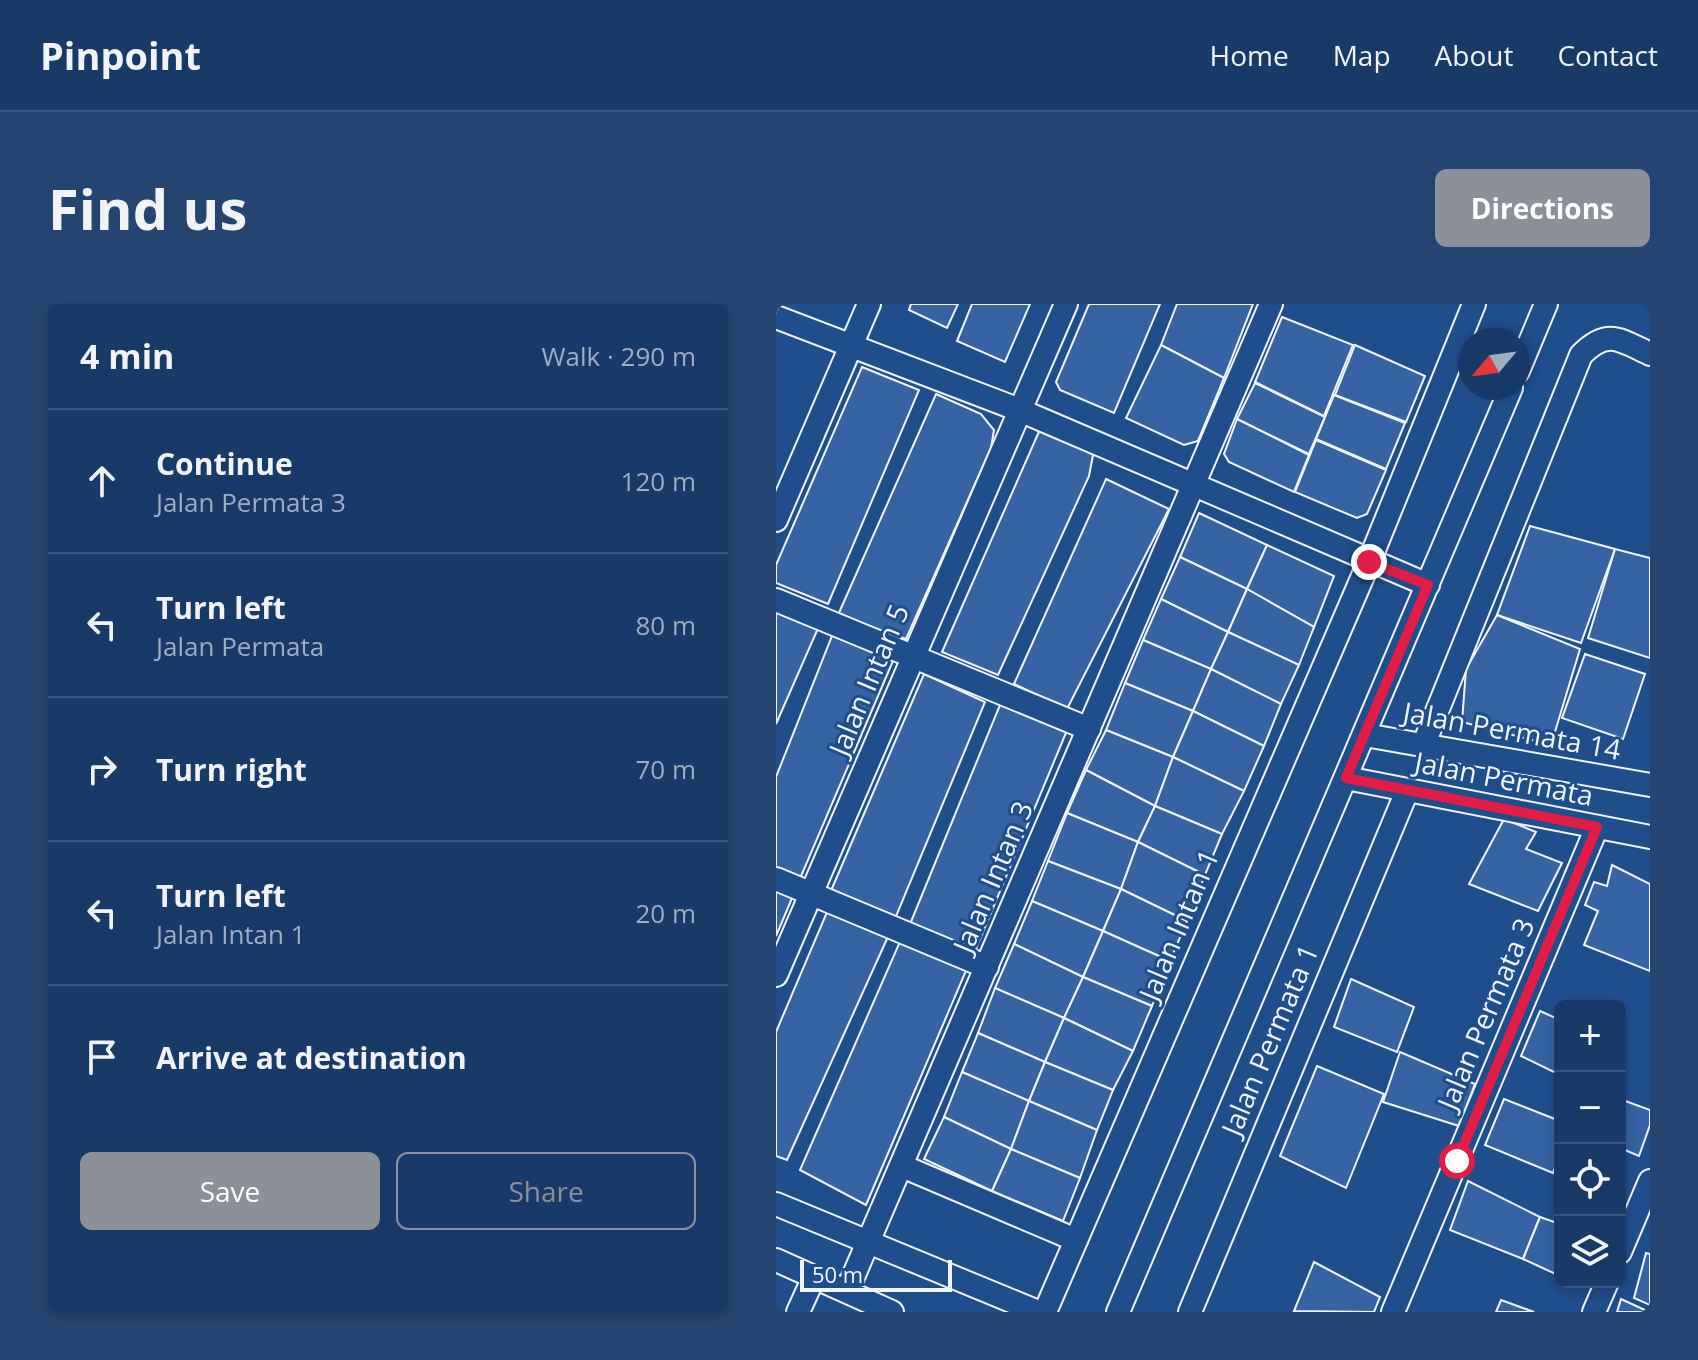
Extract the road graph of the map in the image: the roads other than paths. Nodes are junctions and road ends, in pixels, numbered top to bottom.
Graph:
1 (869, 304) edge
2 (1066, 304) edge
3 (1271, 304) edge
4 (1474, 304) edge
5 (1546, 304) edge
6 (776, 317) edge
7 (1530, 342) edge
8 (852, 344) junction
9 (1650, 354) edge
10 (1506, 400) edge
11 (1017, 409) junction
12 (1194, 485) junction
13 (776, 520) edge
14 (1369, 562) junction
15 (1428, 585) junction
16 (776, 600) edge
17 (911, 657) junction
18 (1089, 729) junction
19 (1365, 735) junction
20 (1423, 746) junction
21 (1648, 777) edge
22 (1346, 778) junction
23 (1407, 791) junction
24 (1597, 827) junction
25 (1650, 837) edge
26 (776, 879) edge
27 (811, 894) junction
28 (987, 967) junction
29 (776, 975) edge
30 (902, 1166) junction
31 (1650, 1181) edge
32 (776, 1204) edge
33 (1626, 1238) edge
34 (1076, 1240) junction
35 (868, 1244) junction
36 (776, 1260) edge
37 (814, 1277) junction
38 (1604, 1288) edge
39 (847, 1291) junction
40 (798, 1312) edge
41 (892, 1312) edge
42 (1038, 1312) edge
43 (1045, 1312) edge
44 (1118, 1312) edge
45 (1190, 1312) edge
46 (1393, 1312) edge
47 (1594, 1312) edge

1 - 8 street
2 - 11 street, Jalan Intan 5
3 - 12 street, Jalan Intan 3
4 - 14 street, Jalan Intan 1
5 - 7 street
6 - 8 street
8 - 11 street
8 - 13 street
9 - 20 street
10 - 15 street
11 - 12 street
11 - 17 street, Jalan Intan 5
12 - 14 street
12 - 18 street, Jalan Intan 3
14 - 15 street
14 - 34 street, Jalan Intan 1
15 - 19 street
16 - 17 street
17 - 18 street
17 - 27 street, Jalan Intan 5
18 - 28 street, Jalan Intan 3
19 - 20 street, Jalan Permata 14
19 - 22 street
20 - 21 street, Jalan Permata 14
22 - 23 street, Jalan Permata
22 - 44 street
23 - 24 street, Jalan Permata
23 - 45 street, Jalan Permata 1
24 - 25 street, Jalan Permata
24 - 46 street, Jalan Permata 3
26 - 27 street
27 - 28 street
27 - 29 street, Jalan Intan 5
28 - 30 street, Jalan Intan 3
30 - 34 street
30 - 35 street, Jalan Intan 3
31 - 33 street
32 - 35 street
34 - 43 street, Jalan Intan 1
35 - 39 street, Jalan Intan 3
35 - 42 street
36 - 37 street
37 - 39 street
37 - 40 street
38 - 47 street
39 - 41 street

